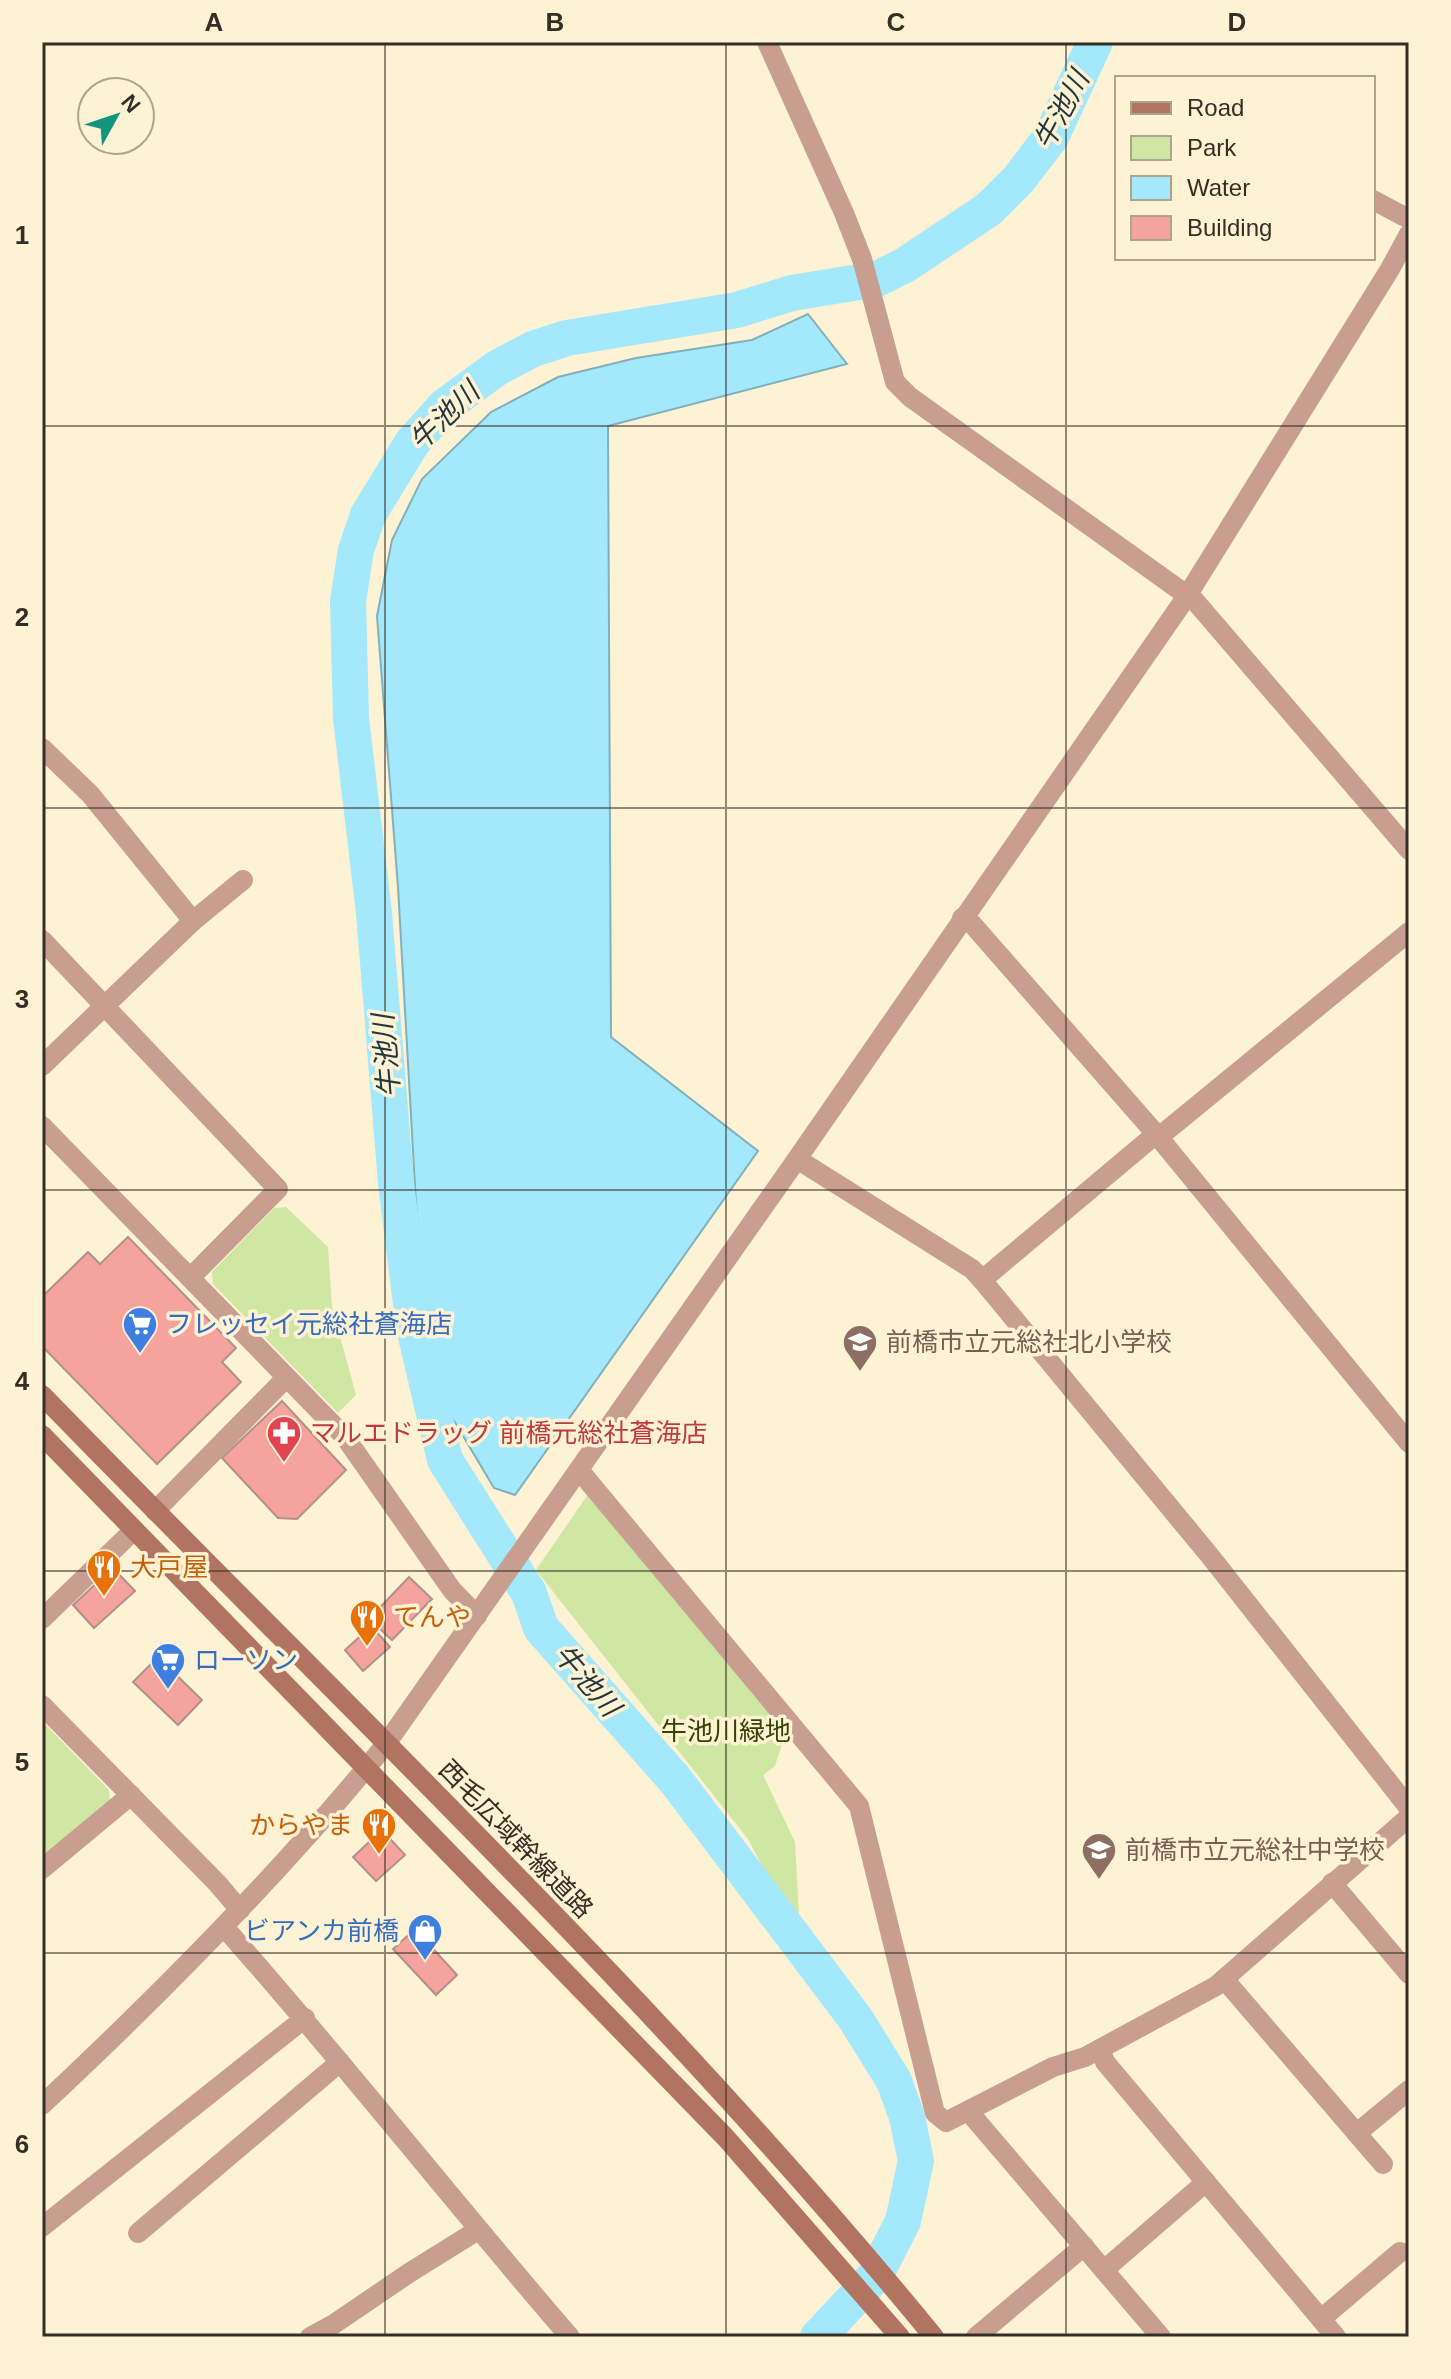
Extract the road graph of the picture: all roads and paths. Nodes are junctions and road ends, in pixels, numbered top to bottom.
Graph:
1 (767, 42) edge
2 (1375, 201) edge
3 (1409, 219) edge
4 (1409, 234) edge
5 (1187, 596) junction
6 (42, 748) edge
7 (1409, 850) edge
8 (243, 880) dead end
9 (962, 918) junction
10 (193, 921) junction
11 (1409, 932) edge
12 (42, 940) edge
13 (105, 1004) junction
14 (42, 1066) edge
15 (42, 1126) edge
16 (1156, 1134) junction
17 (797, 1159) junction
18 (190, 1278) junction
19 (982, 1280) junction
20 (286, 1378) junction
21 (42, 1395) edge
22 (42, 1435) edge
23 (1409, 1443) edge
24 (579, 1470) junction
25 (155, 1511) junction
26 (134, 1530) junction
27 (477, 1616) junction
28 (42, 1619) edge
29 (42, 1705) edge
30 (386, 1744) junction
31 (366, 1768) junction
32 (131, 1795) junction
33 (1409, 1808) edge
34 (1409, 1817) edge
35 (42, 1869) edge
36 (1332, 1883) junction
37 (240, 1910) junction
38 (224, 1927) junction
39 (1409, 1974) edge
40 (1224, 1979) junction
41 (305, 2018) junction
42 (1100, 2049) junction
43 (340, 2062) junction
44 (1409, 2090) edge
45 (42, 2105) edge
46 (969, 2112) junction
47 (1357, 2133) junction
48 (1383, 2164) dead end
49 (1206, 2182) junction
50 (42, 2227) edge
51 (478, 2230) junction
52 (138, 2233) dead end
53 (1084, 2246) junction
54 (1400, 2252) dead end
55 (1104, 2270) junction
56 (1321, 2319) junction
57 (310, 2337) edge
58 (570, 2337) edge
59 (900, 2337) edge
60 (934, 2337) edge
61 (976, 2337) edge
62 (1161, 2337) edge
63 (1336, 2337) edge

1 - 5 street
2 - 3 street
4 - 5 street
5 - 7 street
5 - 9 street
6 - 10 street
8 - 10 street
9 - 16 street
9 - 17 street
10 - 13 street
11 - 16 street
12 - 13 street
13 - 14 street
13 - 18 street
15 - 18 street
16 - 19 street
16 - 23 street
17 - 19 street
17 - 24 street
18 - 20 street
19 - 33 street
20 - 25 street
20 - 27 street
21 - 25 main road, 西毛広域幹線道路
22 - 26 main road
24 - 27 street
24 - 46 street
25 - 30 main road, 西毛広域幹線道路
26 - 28 street
26 - 31 main road
27 - 30 street
29 - 32 street
30 - 31 street
30 - 60 main road, 西毛広域幹線道路
31 - 37 street
31 - 59 main road
32 - 35 street
32 - 37 street
34 - 36 street
36 - 39 street
36 - 40 street
37 - 38 street
38 - 41 street
38 - 45 street
40 - 42 street
40 - 47 street
41 - 43 street
41 - 50 street
42 - 46 street
42 - 49 street
43 - 51 street
43 - 52 street
44 - 47 street
46 - 53 street
47 - 48 street
49 - 55 street
49 - 56 street
51 - 57 street
51 - 58 street
53 - 55 street
53 - 61 street
54 - 56 street
55 - 62 street
56 - 63 street

